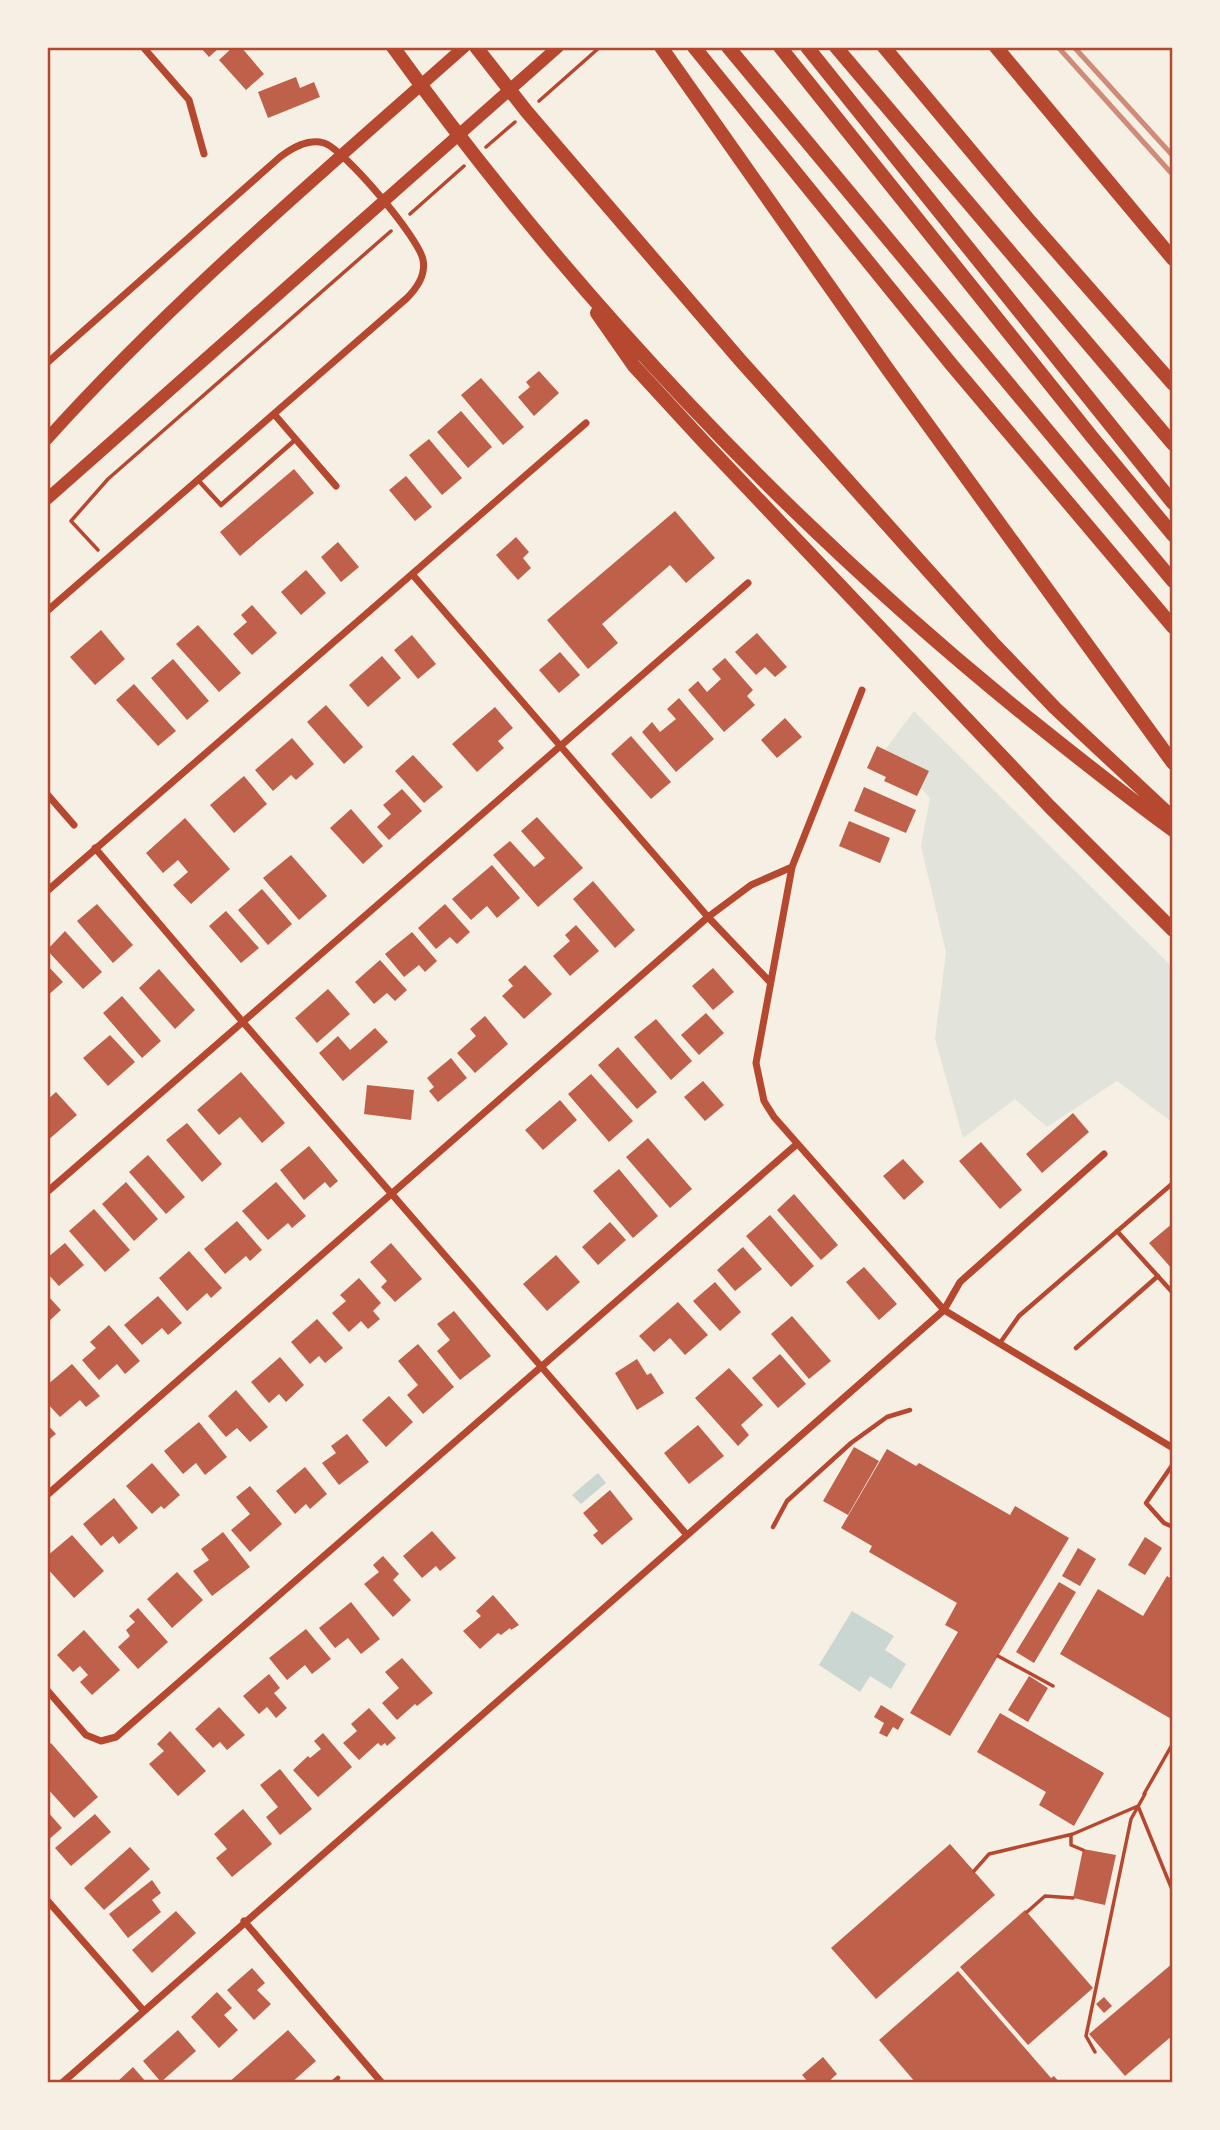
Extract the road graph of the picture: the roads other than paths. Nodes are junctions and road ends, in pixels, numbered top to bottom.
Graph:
1 (144, 47) edge
2 (393, 47) edge
3 (464, 47) edge
4 (476, 47) edge
5 (558, 47) edge
6 (661, 47) edge
7 (694, 47) edge
8 (728, 47) edge
9 (780, 47) edge
10 (807, 47) edge
11 (836, 47) edge
12 (884, 47) edge
13 (996, 47) edge
14 (510, 90) junction
15 (204, 154) dead end
16 (558, 258) junction
17 (1173, 259) edge
18 (47, 363) edge
19 (1173, 384) edge
20 (274, 414) junction
21 (586, 423) dead end
22 (47, 439) edge
23 (295, 440) junction
24 (1173, 444) edge
25 (198, 480) junction
26 (336, 486) dead end
27 (47, 499) edge
28 (1173, 503) edge
29 (1173, 535) edge
30 (412, 574) junction
31 (1173, 582) edge
32 (748, 583) dead end
33 (47, 611) edge
34 (1173, 627) edge
35 (862, 690) dead end
36 (559, 746) junction
37 (1173, 763) edge
38 (47, 794) edge
39 (1173, 818) edge
40 (74, 825) dead end
41 (1173, 830) edge
42 (95, 848) junction
43 (792, 867) junction
44 (47, 891) edge
45 (708, 917) junction
46 (1173, 930) edge
47 (770, 982) junction
48 (242, 1021) junction
49 (797, 1144) junction
50 (1104, 1154) dead end
51 (1173, 1183) edge
52 (47, 1192) edge
53 (393, 1193) junction
54 (1117, 1231) junction
55 (1158, 1276) junction
56 (1173, 1293) edge
57 (944, 1310) junction
58 (999, 1344) junction
59 (1076, 1348) dead end
60 (540, 1366) junction
61 (910, 1410) dead end
62 (1173, 1448) edge
63 (1173, 1464) edge
64 (47, 1495) edge
65 (773, 1527) dead end
66 (1173, 1527) edge
67 (687, 1535) junction
68 (47, 1690) edge
69 (47, 1900) edge
70 (244, 1922) junction
71 (143, 2011) junction
72 (338, 2078) dead end
73 (62, 2083) edge
74 (332, 2083) edge
75 (382, 2083) edge

1 - 15 street
2 - 16 highway
3 - 22 main road
4 - 14 highway
5 - 14 main road
6 - 37 highway
7 - 34 highway
8 - 31 highway
9 - 29 highway
10 - 28 highway
11 - 24 highway
12 - 19 highway
13 - 17 highway
14 - 27 main road
14 - 39 highway
16 - 41 highway
16 - 46 highway
18 - 20 street
20 - 23 street
20 - 25 street
21 - 30 street
23 - 25 lane
23 - 26 street
25 - 33 street
30 - 36 street
30 - 42 street
32 - 36 street
35 - 43 street
36 - 45 street
36 - 48 street
38 - 40 street
42 - 44 street
42 - 48 street
43 - 45 street
43 - 47 street
45 - 47 street
45 - 53 street
47 - 49 street
48 - 52 street
48 - 53 street
49 - 57 street
49 - 60 street
50 - 57 street
51 - 54 lane
53 - 60 street
53 - 64 street
54 - 55 lane
54 - 58 lane
55 - 56 lane
55 - 59 lane
57 - 58 street
57 - 67 street
58 - 62 street
60 - 67 street
60 - 68 street
61 - 65 lane
63 - 66 lane
67 - 70 street
69 - 71 street
70 - 71 street
70 - 75 street
71 - 73 street
72 - 74 lane

